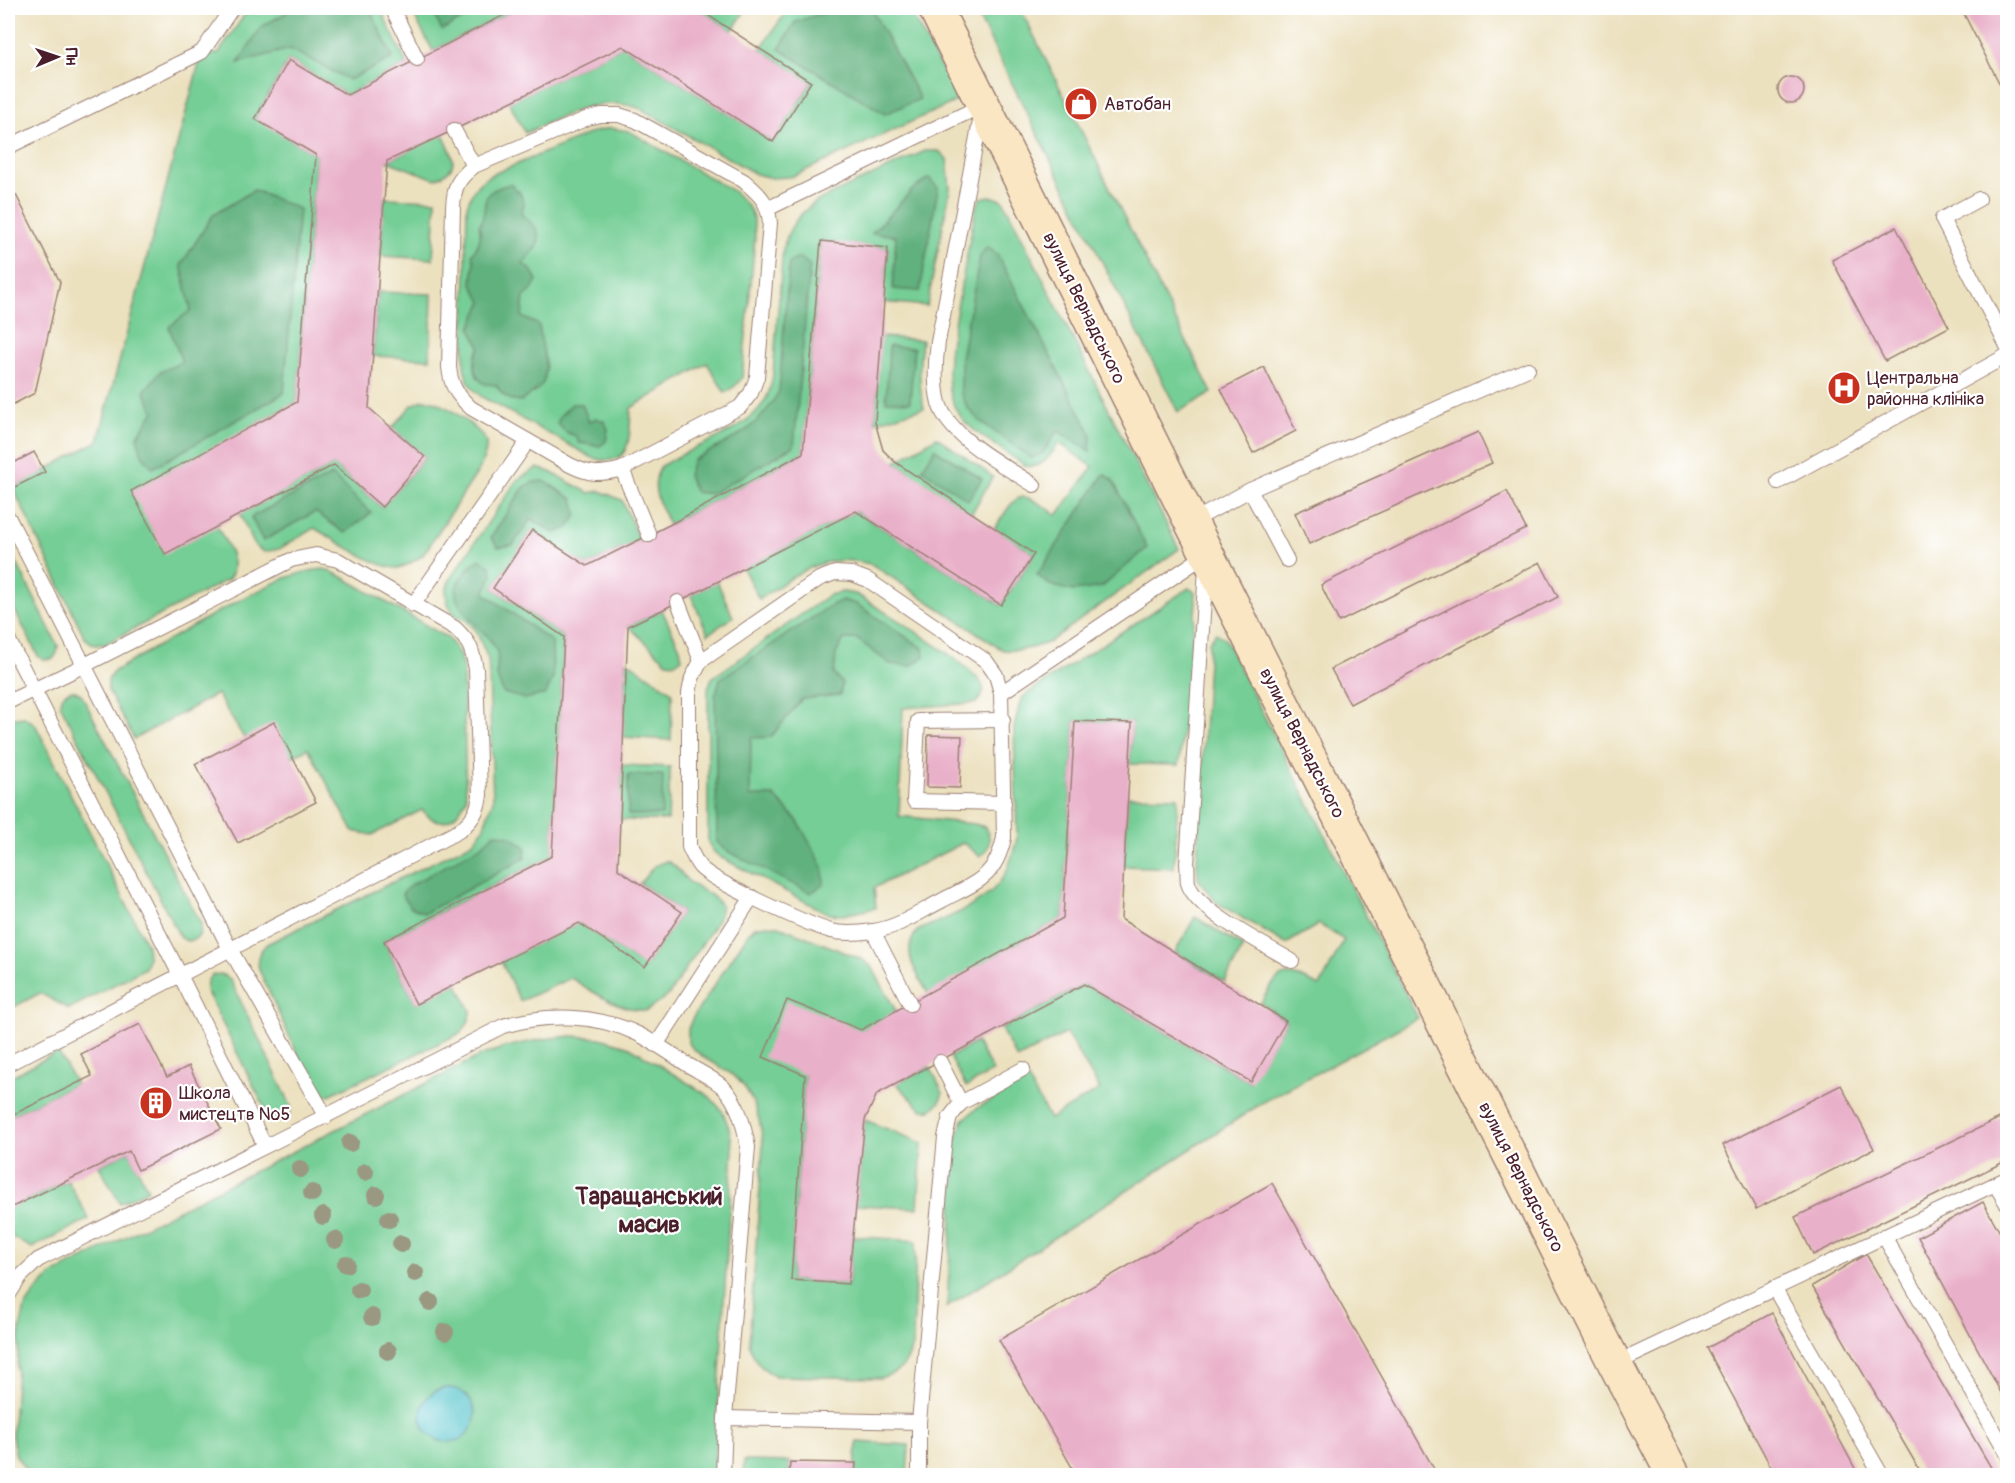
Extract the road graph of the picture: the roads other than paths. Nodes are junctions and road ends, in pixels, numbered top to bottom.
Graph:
1 (232, 8) edge
2 (393, 8) edge
3 (935, 8) edge
4 (417, 59) dead end
5 (984, 105) junction
6 (454, 130) dead end
7 (8, 147) edge
8 (474, 166) junction
9 (1979, 199) dead end
10 (769, 208) junction
11 (2007, 348) edge
12 (2007, 355) edge
13 (1528, 369) dead end
14 (528, 441) junction
15 (622, 469) junction
16 (1778, 482) dead end
17 (1034, 485) dead end
18 (1250, 490) junction
19 (8, 517) edge
20 (1191, 522) junction
21 (649, 535) dead end
22 (1207, 554) junction
23 (1287, 560) dead end
24 (678, 602) dead end
25 (414, 604) junction
26 (8, 639) edge
27 (701, 661) junction
28 (83, 666) junction
29 (35, 689) junction
30 (1001, 693) junction
31 (8, 702) edge
32 (1003, 720) junction
33 (1004, 803) junction
34 (752, 897) junction
35 (873, 931) junction
36 (230, 949) junction
37 (1292, 961) dead end
38 (180, 975) junction
39 (910, 1004) dead end
40 (656, 1045) junction
41 (940, 1062) dead end
42 (8, 1064) edge
43 (1023, 1069) dead end
44 (961, 1103) junction
45 (326, 1117) junction
46 (265, 1146) junction
47 (2001, 1181) edge
48 (2007, 1206) edge
49 (1884, 1236) junction
50 (1774, 1288) junction
51 (8, 1296) edge
52 (1615, 1364) junction
53 (725, 1418) junction
54 (919, 1422) junction
55 (2007, 1455) edge
56 (723, 1476) edge
57 (919, 1476) edge
58 (1674, 1476) edge
59 (1882, 1476) edge

1 - 7 lane
2 - 4 lane
3 - 5 street, вулиця Вернадського
5 - 10 lane
5 - 17 lane
5 - 20 street, вулиця Вернадського
6 - 8 lane
8 - 10 lane
8 - 14 lane
9 - 11 lane
10 - 15 lane
12 - 16 lane
13 - 18 lane
14 - 15 lane
14 - 25 lane
15 - 21 lane
18 - 20 lane
18 - 23 lane
19 - 28 lane
20 - 22 street, вулиця Вернадського
22 - 30 lane
22 - 37 lane
22 - 52 street, вулиця Вернадського
24 - 27 lane
25 - 28 lane
25 - 36 lane
26 - 29 lane
27 - 30 lane
27 - 34 lane
28 - 29 lane
28 - 36 lane
29 - 31 lane
29 - 38 lane
30 - 32 lane
32 - 33 lane
32 - 33 lane
33 - 35 lane
34 - 35 lane
34 - 40 lane
35 - 39 lane
36 - 38 lane
36 - 45 lane
38 - 42 lane
38 - 46 lane
40 - 45 lane
40 - 53 lane
41 - 44 lane
43 - 44 lane
44 - 54 lane
45 - 46 lane
46 - 51 lane
47 - 48 lane
47 - 49 lane
49 - 50 lane
49 - 55 lane
50 - 52 lane
50 - 59 lane
52 - 58 street, вулиця Вернадського
53 - 54 lane
53 - 56 lane
54 - 57 lane

